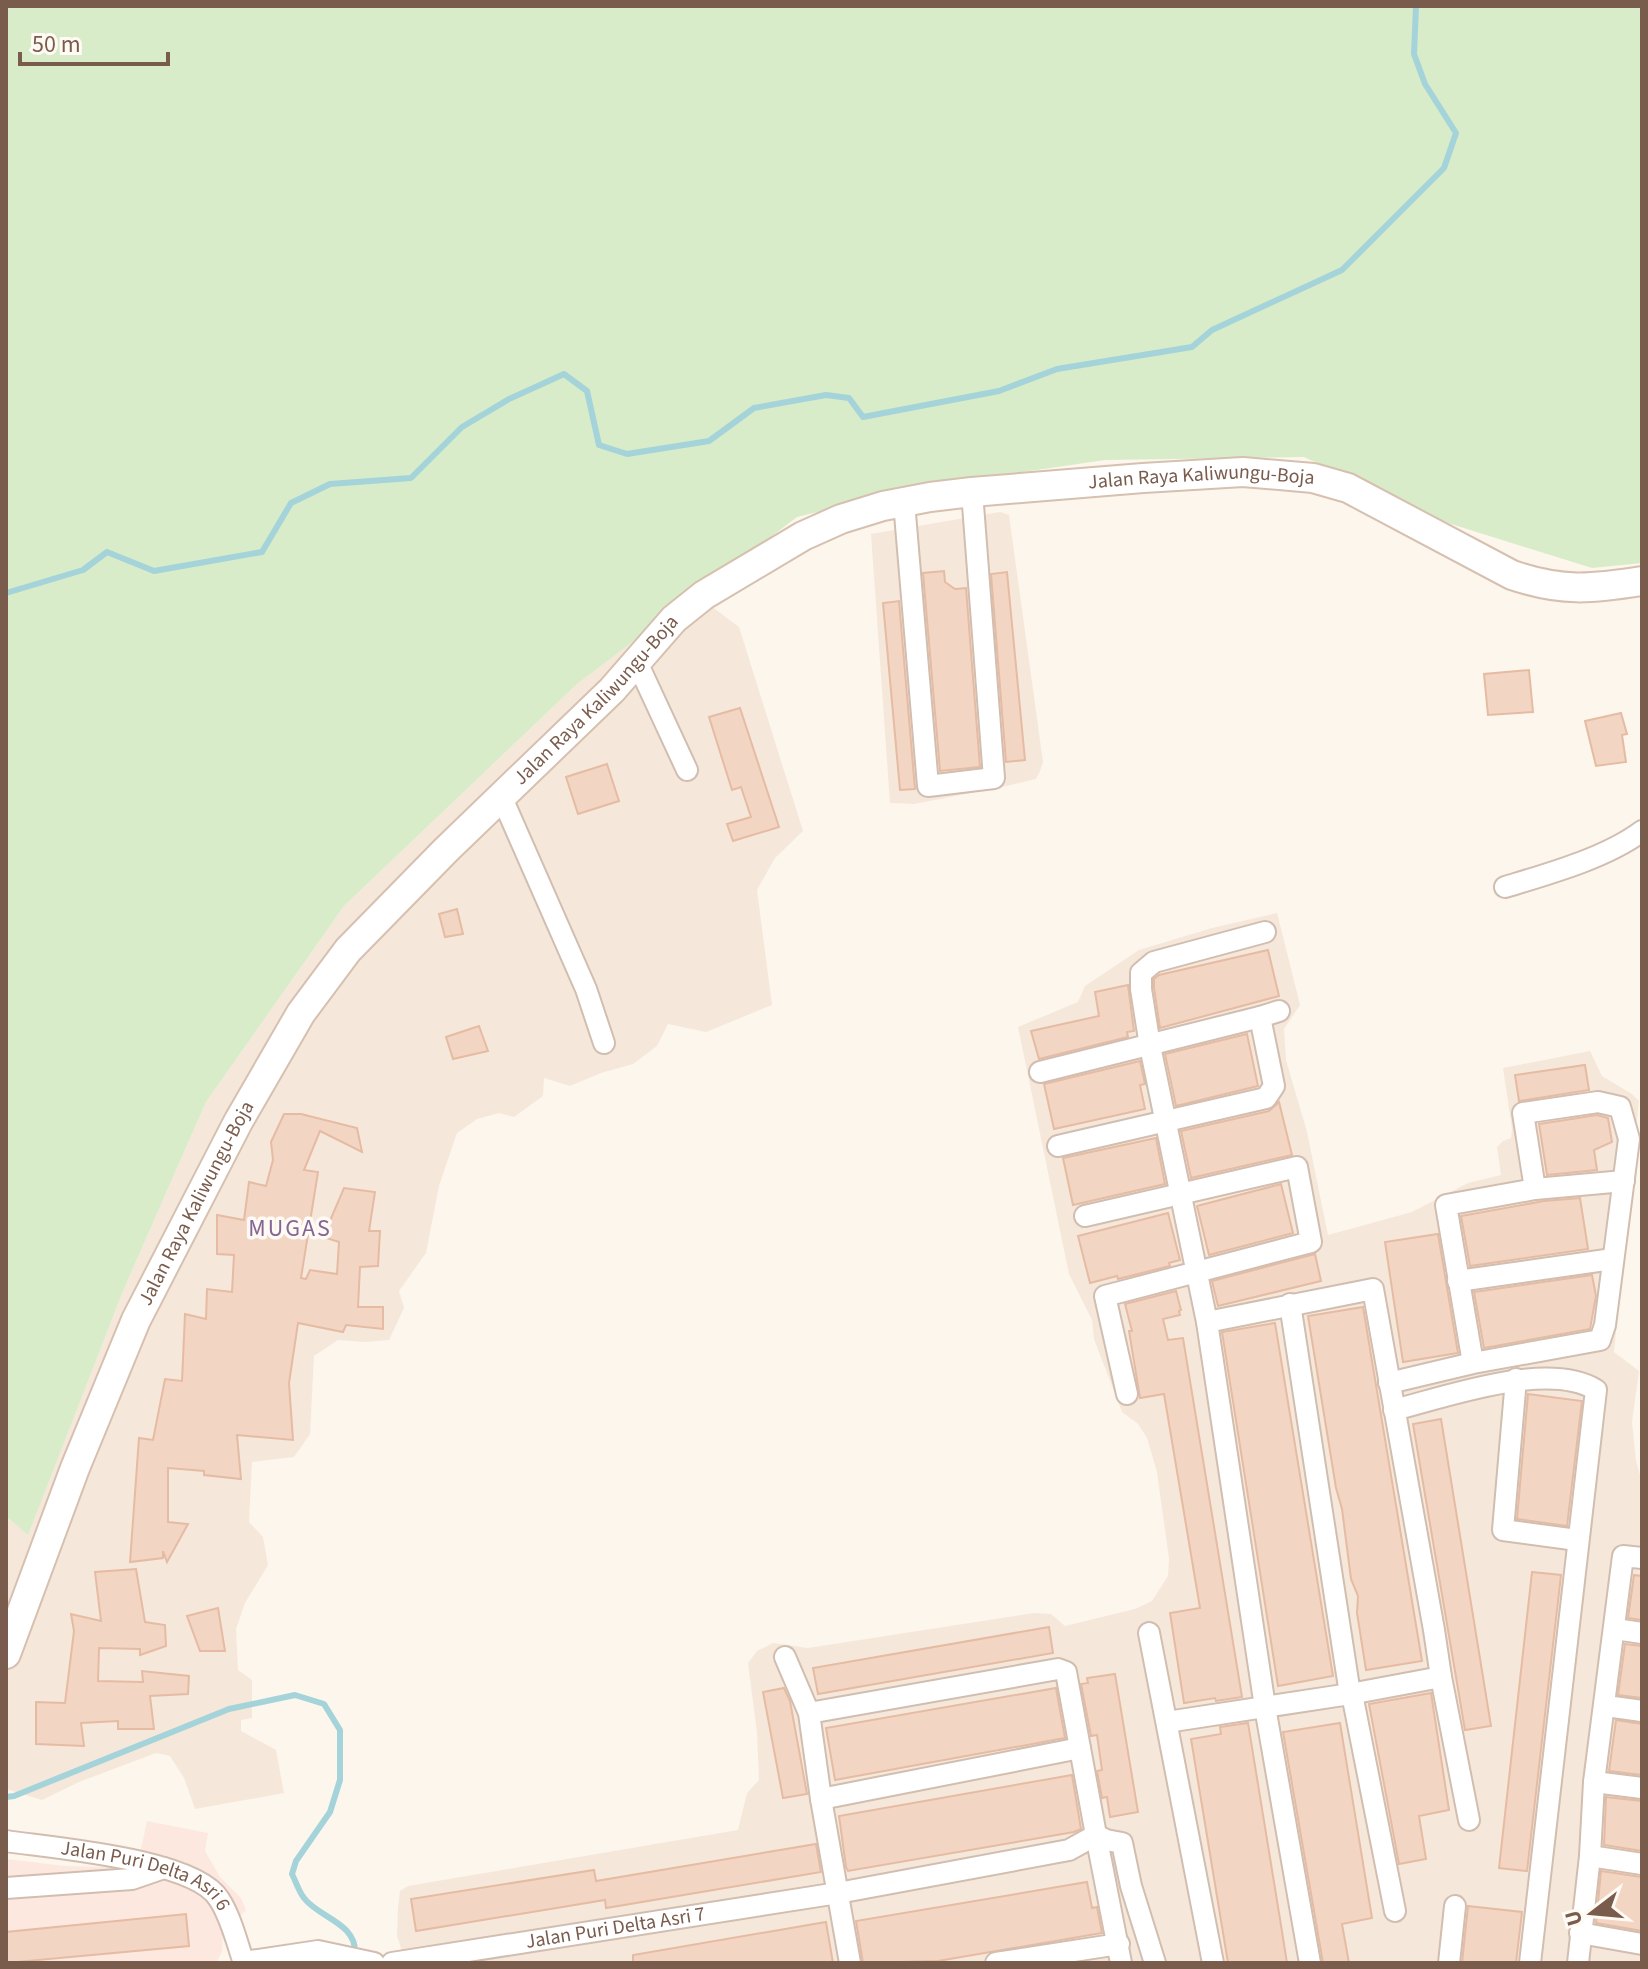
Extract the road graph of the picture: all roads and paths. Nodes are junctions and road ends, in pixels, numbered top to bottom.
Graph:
1 (972, 492) junction
2 (904, 502) junction
3 (1642, 581) edge
4 (636, 660) junction
5 (687, 770) dead end
6 (502, 798) junction
7 (1642, 831) edge
8 (1505, 887) dead end
9 (1265, 932) dead end
10 (604, 1043) dead end
11 (1150, 1046) junction
12 (1040, 1072) dead end
13 (1167, 1120) junction
14 (1058, 1146) dead end
15 (1624, 1181) junction
16 (1535, 1189) junction
17 (1182, 1192) junction
18 (1085, 1216) dead end
19 (1613, 1259) junction
20 (1197, 1272) junction
21 (1458, 1281) junction
22 (1290, 1304) junction
23 (1207, 1322) junction
24 (1473, 1363) junction
25 (1516, 1379) junction
26 (1389, 1383) junction
27 (1127, 1394) dead end
28 (1394, 1410) junction
29 (1577, 1540) junction
30 (1642, 1558) edge
31 (1615, 1629) junction
32 (1149, 1633) dead end
33 (1642, 1633) edge
34 (6, 1654) edge
35 (785, 1657) dead end
36 (1441, 1677) junction
37 (1351, 1694) junction
38 (1606, 1706) junction
39 (1265, 1707) junction
40 (1642, 1711) edge
41 (809, 1713) junction
42 (1167, 1722) junction
43 (1080, 1748) junction
44 (1594, 1782) junction
45 (1642, 1788) edge
46 (821, 1799) junction
47 (1469, 1820) dead end
48 (1096, 1835) junction
49 (6, 1841) edge
50 (1590, 1856) junction
51 (1642, 1864) edge
52 (165, 1867) junction
53 (6, 1888) edge
54 (838, 1893) junction
55 (1455, 1906) dead end
56 (1395, 1911) dead end
57 (1580, 1933) junction
58 (1642, 1944) edge
59 (1120, 1954) edge
60 (1028, 1960) edge
61 (244, 1962) edge
62 (374, 1963) edge
63 (392, 1963) edge
64 (850, 1963) edge
65 (996, 1963) edge
66 (1155, 1963) edge
67 (1213, 1963) edge
68 (1310, 1963) edge
69 (1449, 1963) edge
70 (1530, 1963) edge
71 (1578, 1963) edge

1 - 2 main road, Jalan Raya Kaliwungu-Boja
1 - 2 street
1 - 3 main road, Jalan Raya Kaliwungu-Boja
2 - 4 main road, Jalan Raya Kaliwungu-Boja
4 - 5 street
4 - 6 main road, Jalan Raya Kaliwungu-Boja
6 - 10 street
6 - 34 main road, Jalan Raya Kaliwungu-Boja
7 - 8 street
9 - 11 street
11 - 12 street
11 - 13 street
11 - 13 street
13 - 14 street
13 - 17 street
15 - 16 street
15 - 16 street
15 - 19 street
16 - 21 street
17 - 18 street
17 - 20 street
17 - 20 street
19 - 21 street
19 - 24 street
20 - 23 street
20 - 27 street
21 - 24 street
22 - 23 street
22 - 26 street
22 - 37 street
23 - 39 street
24 - 26 street
25 - 28 street
25 - 29 street
25 - 29 street
26 - 28 street
28 - 36 street
29 - 70 street
30 - 31 street
31 - 33 street
31 - 38 street
32 - 42 street
35 - 41 street
36 - 37 street
36 - 47 street
37 - 39 street
37 - 56 street
38 - 40 street
38 - 44 street
39 - 42 street
39 - 68 street
41 - 43 street
41 - 46 street
42 - 67 street
43 - 46 street
43 - 48 street
44 - 45 street
44 - 50 street
46 - 54 street
48 - 54 street, Jalan Puri Delta Asri 7
48 - 59 street
48 - 66 street
49 - 52 street, Jalan Puri Delta Asri 6
50 - 51 street
50 - 57 street
52 - 53 street
52 - 61 street, Jalan Puri Delta Asri 6
54 - 63 street, Jalan Puri Delta Asri 7
54 - 64 street
55 - 69 street
57 - 58 street
57 - 71 street
59 - 60 street
60 - 65 street
61 - 62 street

